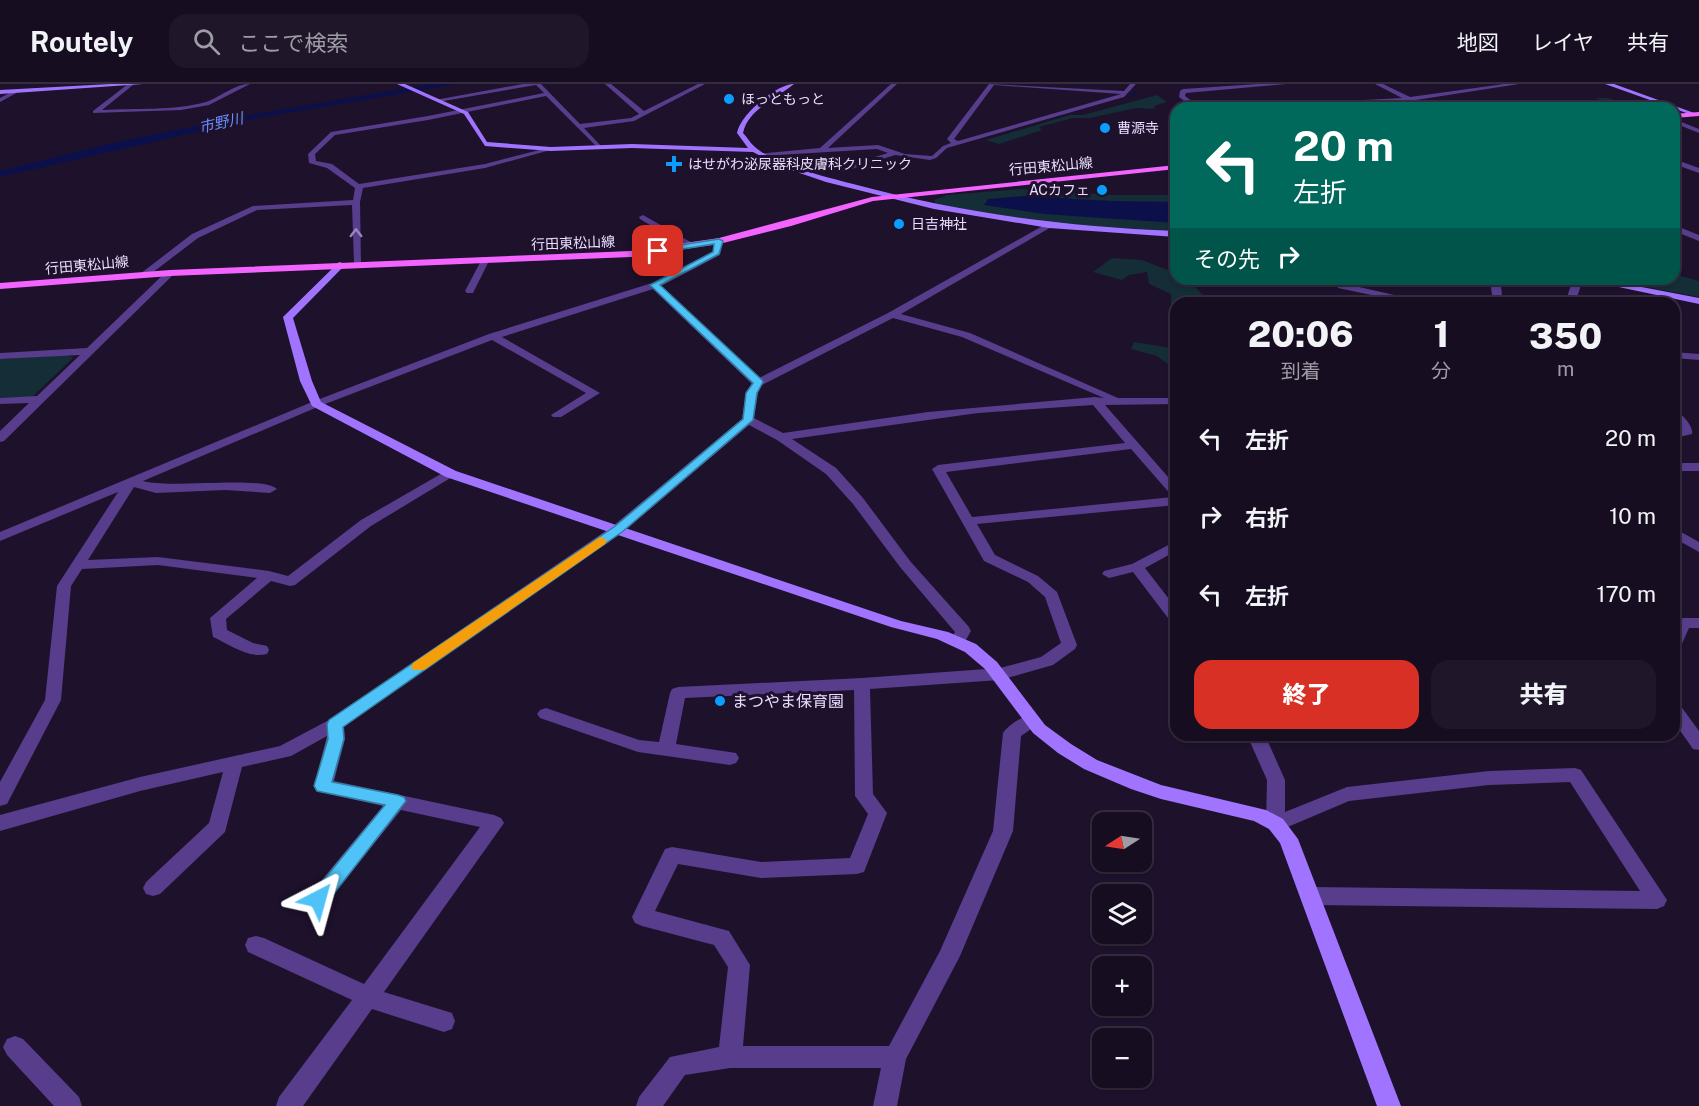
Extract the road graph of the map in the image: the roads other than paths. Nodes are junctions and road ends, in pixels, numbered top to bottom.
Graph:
1 (140, 84) edge
2 (247, 84) edge
3 (400, 84) edge
4 (533, 84) edge
5 (538, 84) edge
6 (608, 84) edge
7 (702, 84) edge
8 (791, 84) edge
9 (894, 84) edge
10 (994, 84) edge
11 (1133, 84) edge
12 (1220, 84) edge
13 (1283, 84) edge
14 (1378, 84) edge
15 (1516, 84) edge
16 (1608, 84) edge
17 (130, 85) edge
18 (1228, 88) junction
19 (16, 91) junction
20 (0, 92) edge
21 (1126, 93) junction
22 (548, 94) junction
23 (1409, 99) junction
24 (0, 100) edge
25 (438, 100) junction
26 (1189, 102) edge
27 (1350, 102) edge
28 (1416, 102) edge
29 (1660, 102) edge
30 (1680, 109) edge
31 (461, 110) junction
32 (643, 114) junction
33 (1697, 115) edge
34 (1680, 116) edge
35 (1680, 124) edge
36 (580, 126) junction
37 (1699, 131) edge
38 (957, 144) junction
39 (598, 146) junction
40 (550, 149) junction
41 (824, 149) junction
42 (757, 152) junction
43 (894, 153) junction
44 (1680, 164) edge
45 (1170, 168) edge
46 (842, 170) dead end
47 (1699, 171) edge
48 (359, 186) junction
49 (887, 196) junction
50 (356, 202) junction
51 (643, 217) dead end
52 (1048, 226) junction
53 (1680, 230) edge
54 (1170, 234) edge
55 (1699, 238) edge
56 (719, 241) junction
57 (691, 246) junction
58 (486, 260) junction
59 (350, 264) junction
60 (170, 273) junction
61 (145, 274) junction
62 (655, 285) junction
63 (1341, 285) edge
64 (1617, 285) edge
65 (0, 286) edge
66 (470, 291) dead end
67 (1395, 297) edge
68 (1678, 297) edge
69 (1680, 297) edge
70 (1699, 301) edge
71 (892, 315) junction
72 (493, 336) junction
73 (89, 351) junction
74 (1680, 355) edge
75 (0, 356) edge
76 (1699, 357) edge
77 (758, 382) junction
78 (40, 399) junction
79 (1095, 400) junction
80 (1119, 400) junction
81 (0, 401) edge
82 (1170, 401) edge
83 (316, 404) junction
84 (557, 415) dead end
85 (748, 420) junction
86 (1680, 421) edge
87 (1680, 433) edge
88 (781, 437) junction
89 (0, 438) edge
90 (1135, 445) junction
91 (1680, 467) edge
92 (1699, 467) edge
93 (451, 474) junction
94 (130, 482) junction
95 (1170, 487) edge
96 (270, 489) dead end
97 (1170, 502) edge
98 (969, 520) junction
99 (0, 524) edge
100 (27, 525) junction
101 (618, 529) junction
102 (1680, 536) edge
103 (0, 537) edge
104 (1170, 548) edge
105 (1699, 548) edge
106 (77, 565) junction
107 (1137, 567) junction
108 (1109, 574) dead end
109 (269, 575) junction
110 (1170, 611) edge
111 (1699, 623) edge
112 (1680, 629) edge
113 (957, 640) junction
114 (261, 650) dead end
115 (1000, 674) junction
116 (862, 684) junction
117 (546, 714) dead end
118 (1680, 720) edge
119 (1031, 722) junction
120 (335, 724) junction
121 (1259, 741) edge
122 (1699, 744) edge
123 (666, 749) junction
124 (730, 758) dead end
125 (234, 764) junction
126 (0, 799) edge
127 (398, 801) junction
128 (0, 824) edge
129 (1276, 824) junction
130 (153, 888) dead end
131 (1311, 896) junction
132 (318, 899) dead end
133 (256, 945) dead end
134 (368, 997) junction
135 (444, 1022) dead end
136 (15, 1047) dead end
137 (729, 1057) junction
138 (895, 1058) junction
139 (70, 1106) edge
140 (288, 1106) edge
141 (648, 1106) edge
142 (885, 1106) edge
143 (1389, 1106) edge

1 - 17 street
2 - 17 street
3 - 25 street
4 - 25 street
5 - 22 street
6 - 32 street
7 - 32 street
8 - 42 street
9 - 41 street
10 - 21 street
10 - 38 street
11 - 21 street
12 - 18 street
13 - 18 street
14 - 23 street
15 - 23 street
16 - 29 street
17 - 19 street
18 - 26 street
19 - 20 street
19 - 24 street
21 - 38 street
22 - 31 street
22 - 36 street
23 - 27 street
23 - 28 street
25 - 31 street
30 - 33 street
31 - 40 street
31 - 48 street
32 - 36 street
33 - 34 main road
35 - 37 street
36 - 39 street
38 - 43 street
39 - 40 street
39 - 42 street
40 - 48 street
41 - 42 street
41 - 43 street
42 - 49 street
43 - 46 street
44 - 47 street
45 - 49 main road, 行田東松山線
48 - 50 street
49 - 52 street
49 - 56 main road, 行田東松山線
59 -> 50 street
50 - 61 street
51 - 57 street
52 - 54 street
52 - 71 street
53 - 55 street
56 - 57 main road, 行田東松山線
56 - 62 street
57 - 58 main road, 行田東松山線
58 - 59 main road, 行田東松山線
58 - 66 street
59 - 60 main road, 行田東松山線
59 - 83 street
60 - 61 main road, 行田東松山線
60 - 73 street
61 - 65 main road, 行田東松山線
62 - 72 street
62 - 77 street
63 - 67 street
64 - 68 street
69 - 70 street
71 - 77 street
71 - 80 street
72 - 83 street
72 - 84 street
73 - 75 street
73 - 78 street
74 - 76 street
77 - 85 street
78 - 81 street
78 - 89 street
79 - 80 street
79 - 88 street
79 - 90 street
80 - 82 street
83 - 93 street
83 - 94 street
85 - 88 street
85 - 101 street
86 - 87 street
88 - 113 street
90 - 95 street
90 - 98 street
91 - 92 street
93 - 101 street
93 - 109 street
94 - 96 street
94 - 100 street
94 - 106 street
97 - 98 street
98 - 115 street
99 - 100 street
100 - 103 street
101 - 113 street
101 - 120 street
102 - 105 street
104 - 107 street
106 - 109 street
106 - 126 street
107 - 108 street
107 - 110 street
109 - 114 street
111 - 112 street
113 - 115 street
115 - 116 street
115 - 119 street
116 - 123 street
116 - 137 street
117 - 123 street
118 - 122 street
119 - 129 street
119 - 138 street
120 - 125 street
120 - 127 street
121 - 129 street
123 - 124 street
125 - 128 street
125 - 130 street
127 - 132 street
127 - 134 street
129 - 131 street
129 - 131 street
131 - 143 street
133 - 134 street
134 - 135 street
134 - 140 street
136 - 139 street
137 - 138 street
137 - 141 street
138 - 142 street

